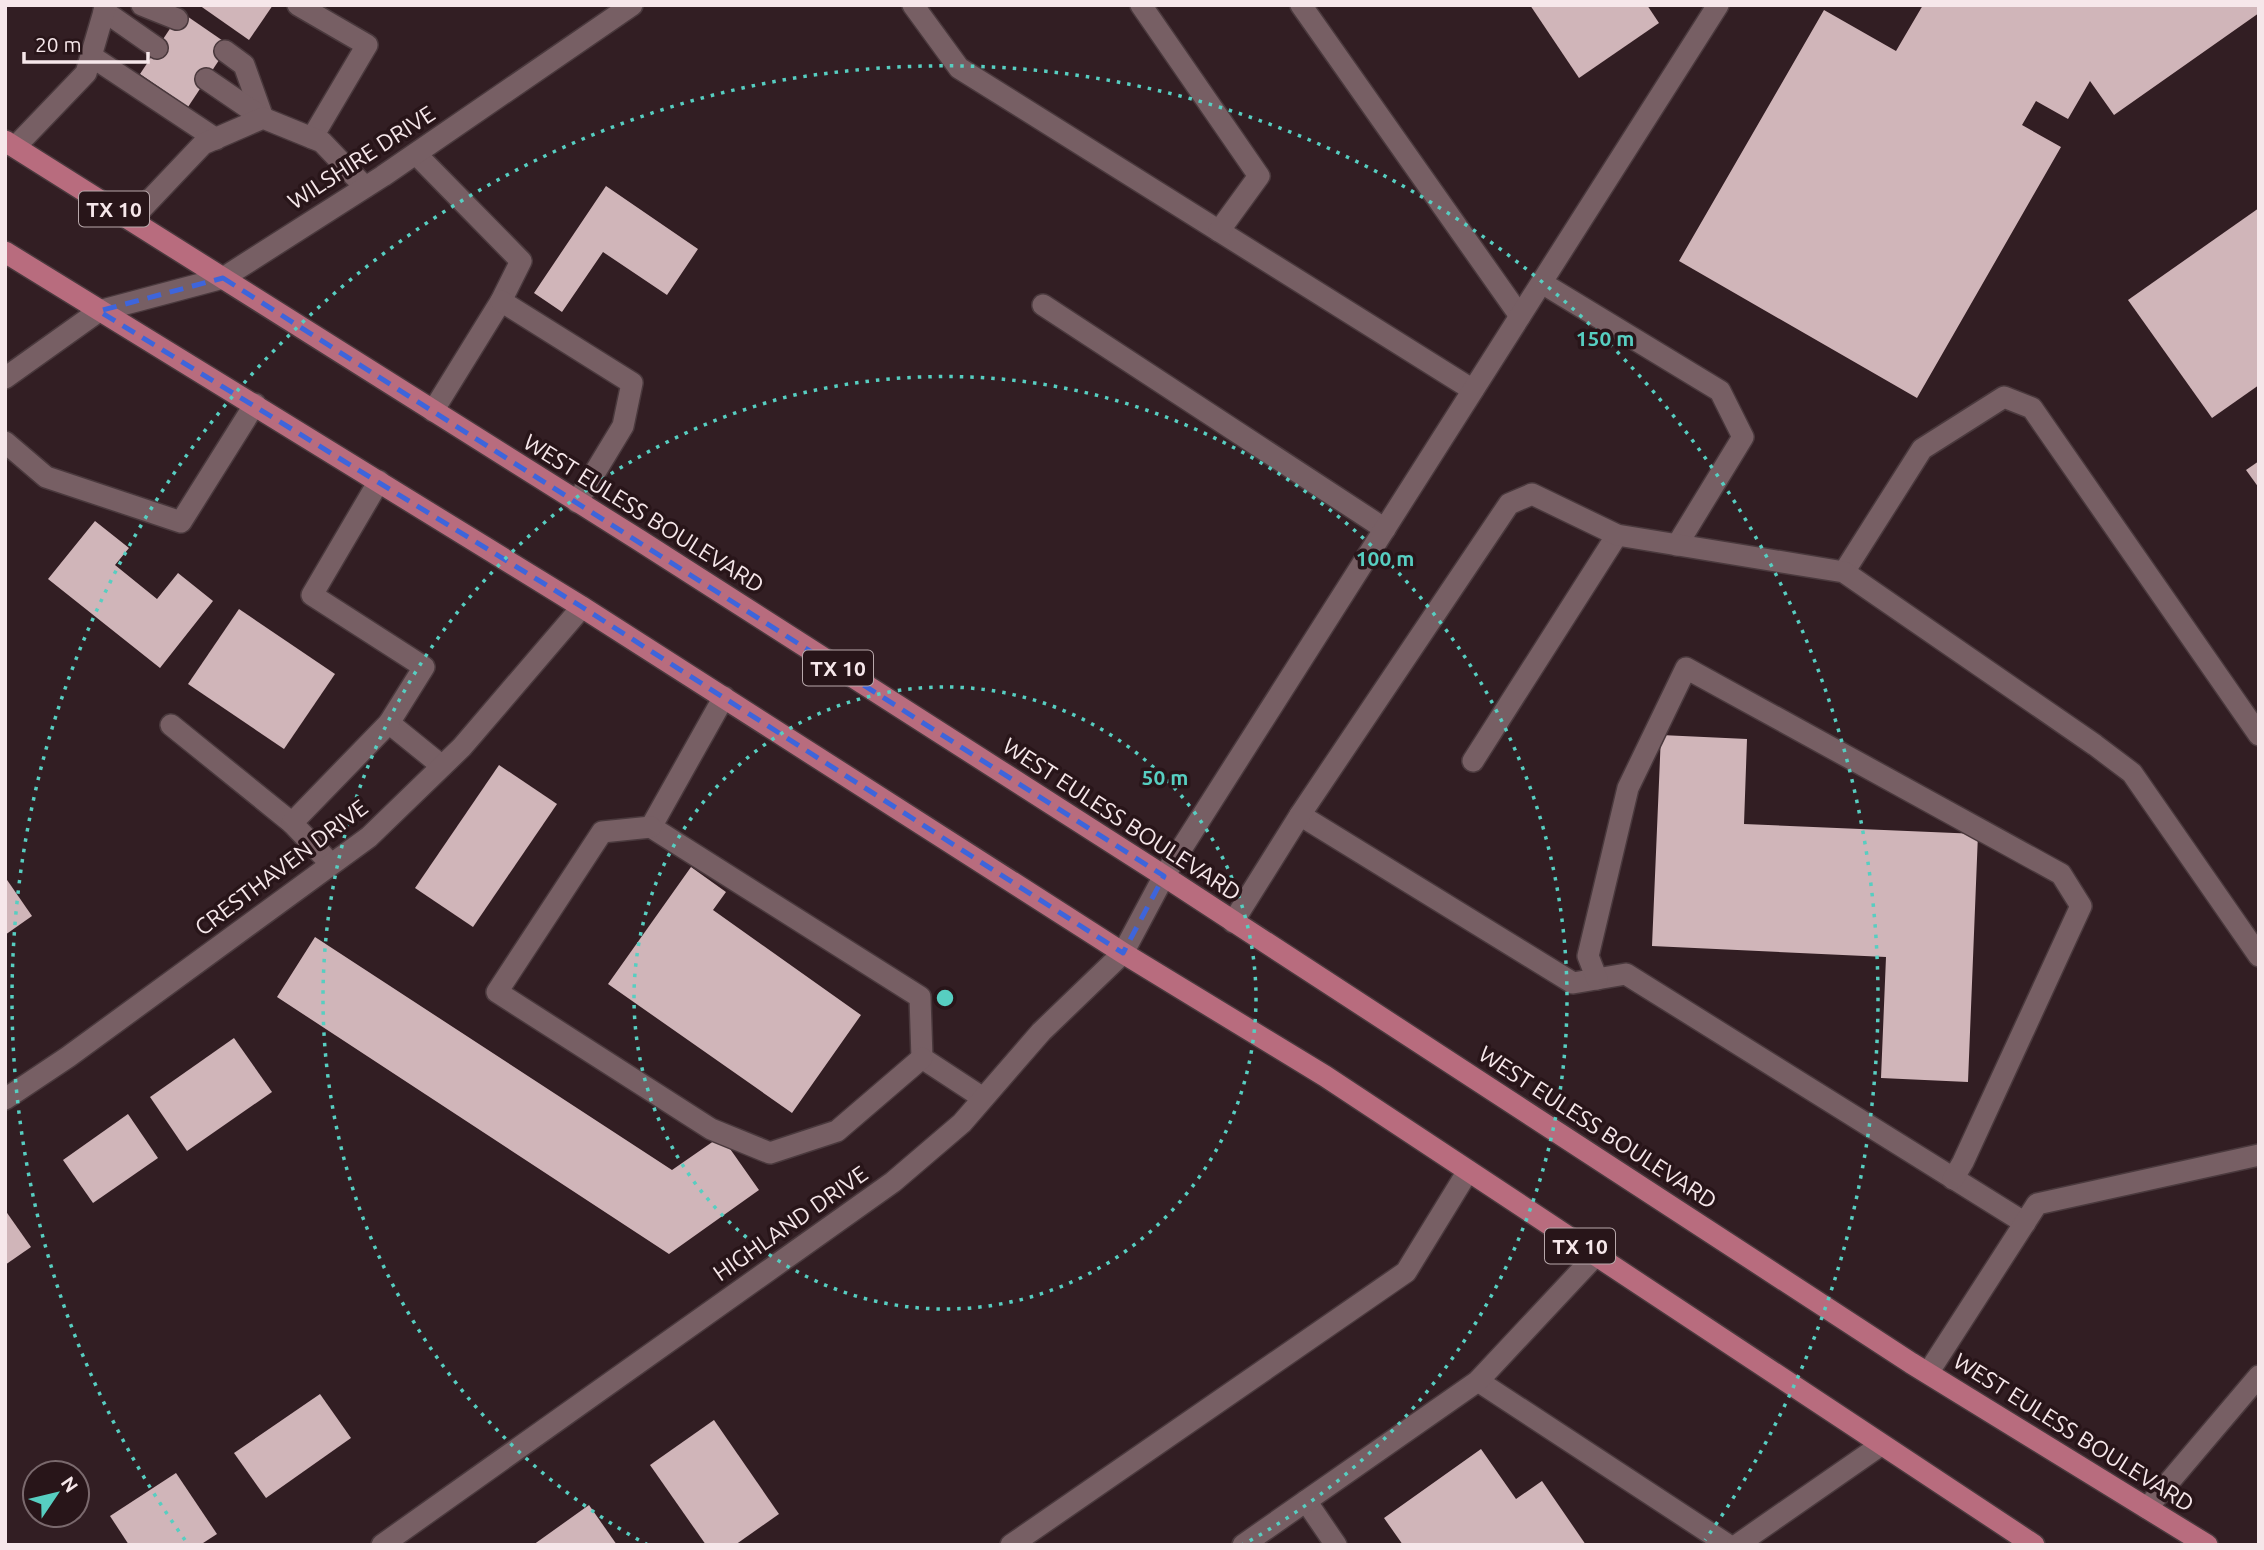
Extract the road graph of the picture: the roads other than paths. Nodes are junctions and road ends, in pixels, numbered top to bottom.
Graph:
1 (142, 5) edge
2 (299, 5) edge
3 (632, 5) edge
4 (914, 5) edge
5 (1141, 5) edge
6 (1301, 5) edge
7 (1718, 5) edge
8 (105, 8) edge
9 (177, 19) dead end
10 (157, 47) dead end
11 (225, 51) dead end
12 (91, 56) junction
13 (206, 79) dead end
14 (263, 118) junction
15 (312, 138) junction
16 (216, 139) junction
17 (10, 144) edge
18 (416, 153) junction
19 (365, 187) junction
20 (131, 220) junction
21 (1219, 231) junction
22 (5, 252) edge
23 (223, 278) junction
24 (1542, 283) junction
25 (501, 302) junction
26 (1043, 304) dead end
27 (99, 311) junction
28 (1520, 316) junction
29 (5, 378) edge
30 (1473, 390) junction
31 (255, 404) junction
32 (433, 411) junction
33 (5, 442) edge
34 (379, 481) junction
35 (577, 502) junction
36 (1385, 529) junction
37 (1618, 535) junction
38 (1677, 545) junction
39 (1844, 572) junction
40 (582, 607) junction
41 (724, 697) junction
42 (389, 723) junction
43 (171, 725) dead end
44 (2259, 735) edge
45 (1473, 761) dead end
46 (442, 766) junction
47 (1300, 815) junction
48 (292, 823) junction
49 (651, 827) junction
50 (331, 864) junction
51 (1164, 876) junction
52 (1233, 922) junction
53 (1123, 953) junction
54 (2259, 956) edge
55 (1597, 979) junction
56 (922, 1058) junction
57 (983, 1098) junction
58 (5, 1099) edge
59 (2259, 1155) edge
60 (1468, 1171) junction
61 (1953, 1179) junction
62 (2025, 1223) junction
63 (1595, 1256) junction
64 (1928, 1373) junction
65 (2259, 1376) edge
66 (1478, 1381) junction
67 (1881, 1445) junction
68 (1306, 1501) junction
69 (2147, 1508) junction
70 (382, 1545) edge
71 (1011, 1545) edge
72 (1243, 1545) edge
73 (1336, 1545) edge
74 (1728, 1545) edge
75 (1737, 1545) edge
76 (2034, 1545) edge
77 (2207, 1545) edge

1 - 9 street
2 - 15 street
3 - 18 street, WILSHIRE DRIVE
4 - 21 street
5 - 21 street
6 - 28 street
7 - 24 street, HIGHLAND DRIVE
8 - 10 street
8 - 12 street
11 - 14 street
12 - 16 street
12 - 17 street
13 - 14 street
14 - 15 street
14 - 16 street
15 - 19 street
16 - 20 street
17 - 20 main road, WEST EULESS BOULEVARD / TX 10
18 - 19 street, WILSHIRE DRIVE
18 - 25 street
19 - 23 street, WILSHIRE DRIVE
20 - 23 main road, WEST EULESS BOULEVARD / TX 10
21 - 30 street
22 - 27 main road, TX 10
23 - 27 street, WILSHIRE DRIVE
23 - 32 main road, WEST EULESS BOULEVARD / TX 10
24 - 28 street, HIGHLAND DRIVE
24 - 38 street
25 - 32 street
25 - 35 street
26 - 36 street
27 - 29 street
27 - 31 main road, TX 10
28 - 30 street, HIGHLAND DRIVE
30 - 36 street, HIGHLAND DRIVE
31 - 33 street
31 - 34 main road, TX 10
32 - 35 main road, WEST EULESS BOULEVARD / TX 10
34 - 40 main road, TX 10
34 - 42 street
35 - 51 main road, WEST EULESS BOULEVARD / TX 10
36 - 51 street, HIGHLAND DRIVE
37 - 38 street
37 - 45 street
37 - 47 street
38 - 39 street
39 - 44 street
39 - 54 street
40 - 41 main road, TX 10
40 - 46 street, CRESTHAVEN DRIVE
41 - 49 street
41 - 53 main road, TX 10
42 - 46 street
42 - 48 street
43 - 48 street
46 - 50 street, CRESTHAVEN DRIVE
47 - 52 street
47 - 55 street
48 - 50 street
49 - 56 street
49 - 56 street
50 - 58 street, CRESTHAVEN DRIVE
51 - 52 main road, WEST EULESS BOULEVARD / TX 10
51 - 53 street, HIGHLAND DRIVE
52 - 64 main road, WEST EULESS BOULEVARD / TX 10
53 - 57 street, HIGHLAND DRIVE
53 - 60 main road, TX 10
55 - 61 street
55 - 61 street
56 - 57 street
57 - 70 street, HIGHLAND DRIVE
59 - 62 street
60 - 63 main road, TX 10
60 - 71 street
61 - 62 street
62 - 64 street
63 - 66 street
63 - 67 main road, TX 10
64 - 69 main road, WEST EULESS BOULEVARD / TX 10
65 - 69 street
66 - 68 street
66 - 74 street
67 - 75 street
67 - 76 main road, TX 10
68 - 72 street
68 - 73 street
69 - 77 main road, WEST EULESS BOULEVARD / TX 10

